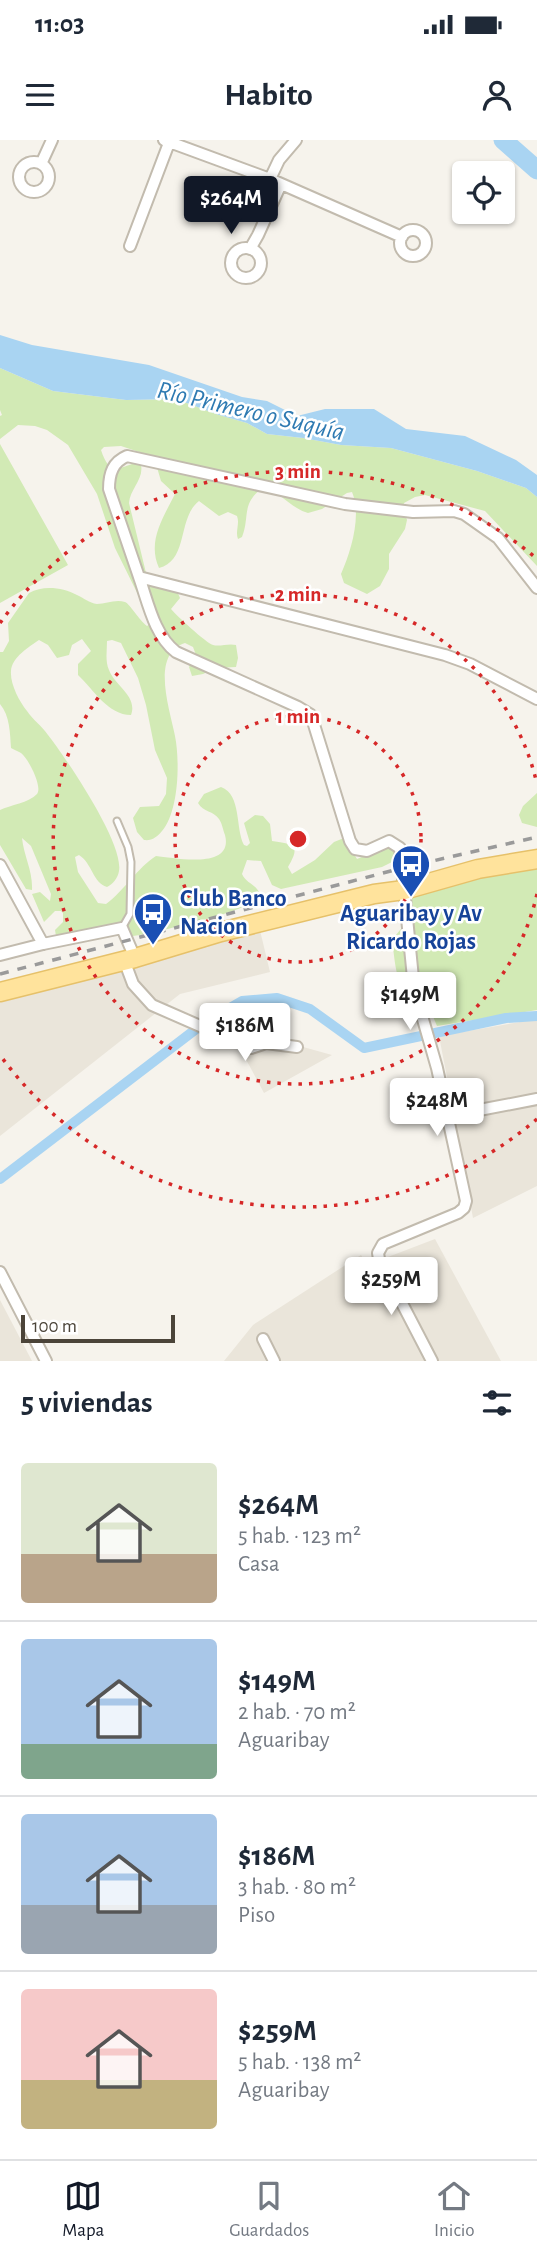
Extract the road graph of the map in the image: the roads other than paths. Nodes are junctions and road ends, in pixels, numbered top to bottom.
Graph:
1 (52, 140) edge
2 (296, 140) edge
3 (166, 141) edge
4 (41, 164) dead end
5 (276, 181) junction
6 (402, 237) dead end
7 (130, 246) dead end
8 (250, 248) dead end
9 (139, 577) junction
10 (537, 587) edge
11 (537, 699) edge
12 (117, 821) dead end
13 (537, 859) edge
14 (0, 865) edge
15 (404, 890) junction
16 (121, 928) junction
17 (43, 944) junction
18 (0, 955) edge
19 (130, 959) junction
20 (0, 992) edge
21 (297, 1047) dead end
22 (537, 1099) edge
23 (448, 1116) junction
24 (0, 1272) edge
25 (263, 1339) dead end
26 (46, 1361) edge
27 (274, 1361) edge
28 (432, 1361) edge

1 - 4 street
2 - 5 street
3 - 5 street
3 - 7 street
5 - 6 street
5 - 8 street
9 - 10 street
9 - 11 street
9 - 15 street
12 - 16 lane
13 - 15 main road
14 - 17 street
15 - 19 main road
15 - 23 street
16 - 17 street
16 - 19 street
17 - 18 street
19 - 20 main road
19 - 21 street
22 - 23 street
23 - 28 street
24 - 26 street
25 - 27 street

